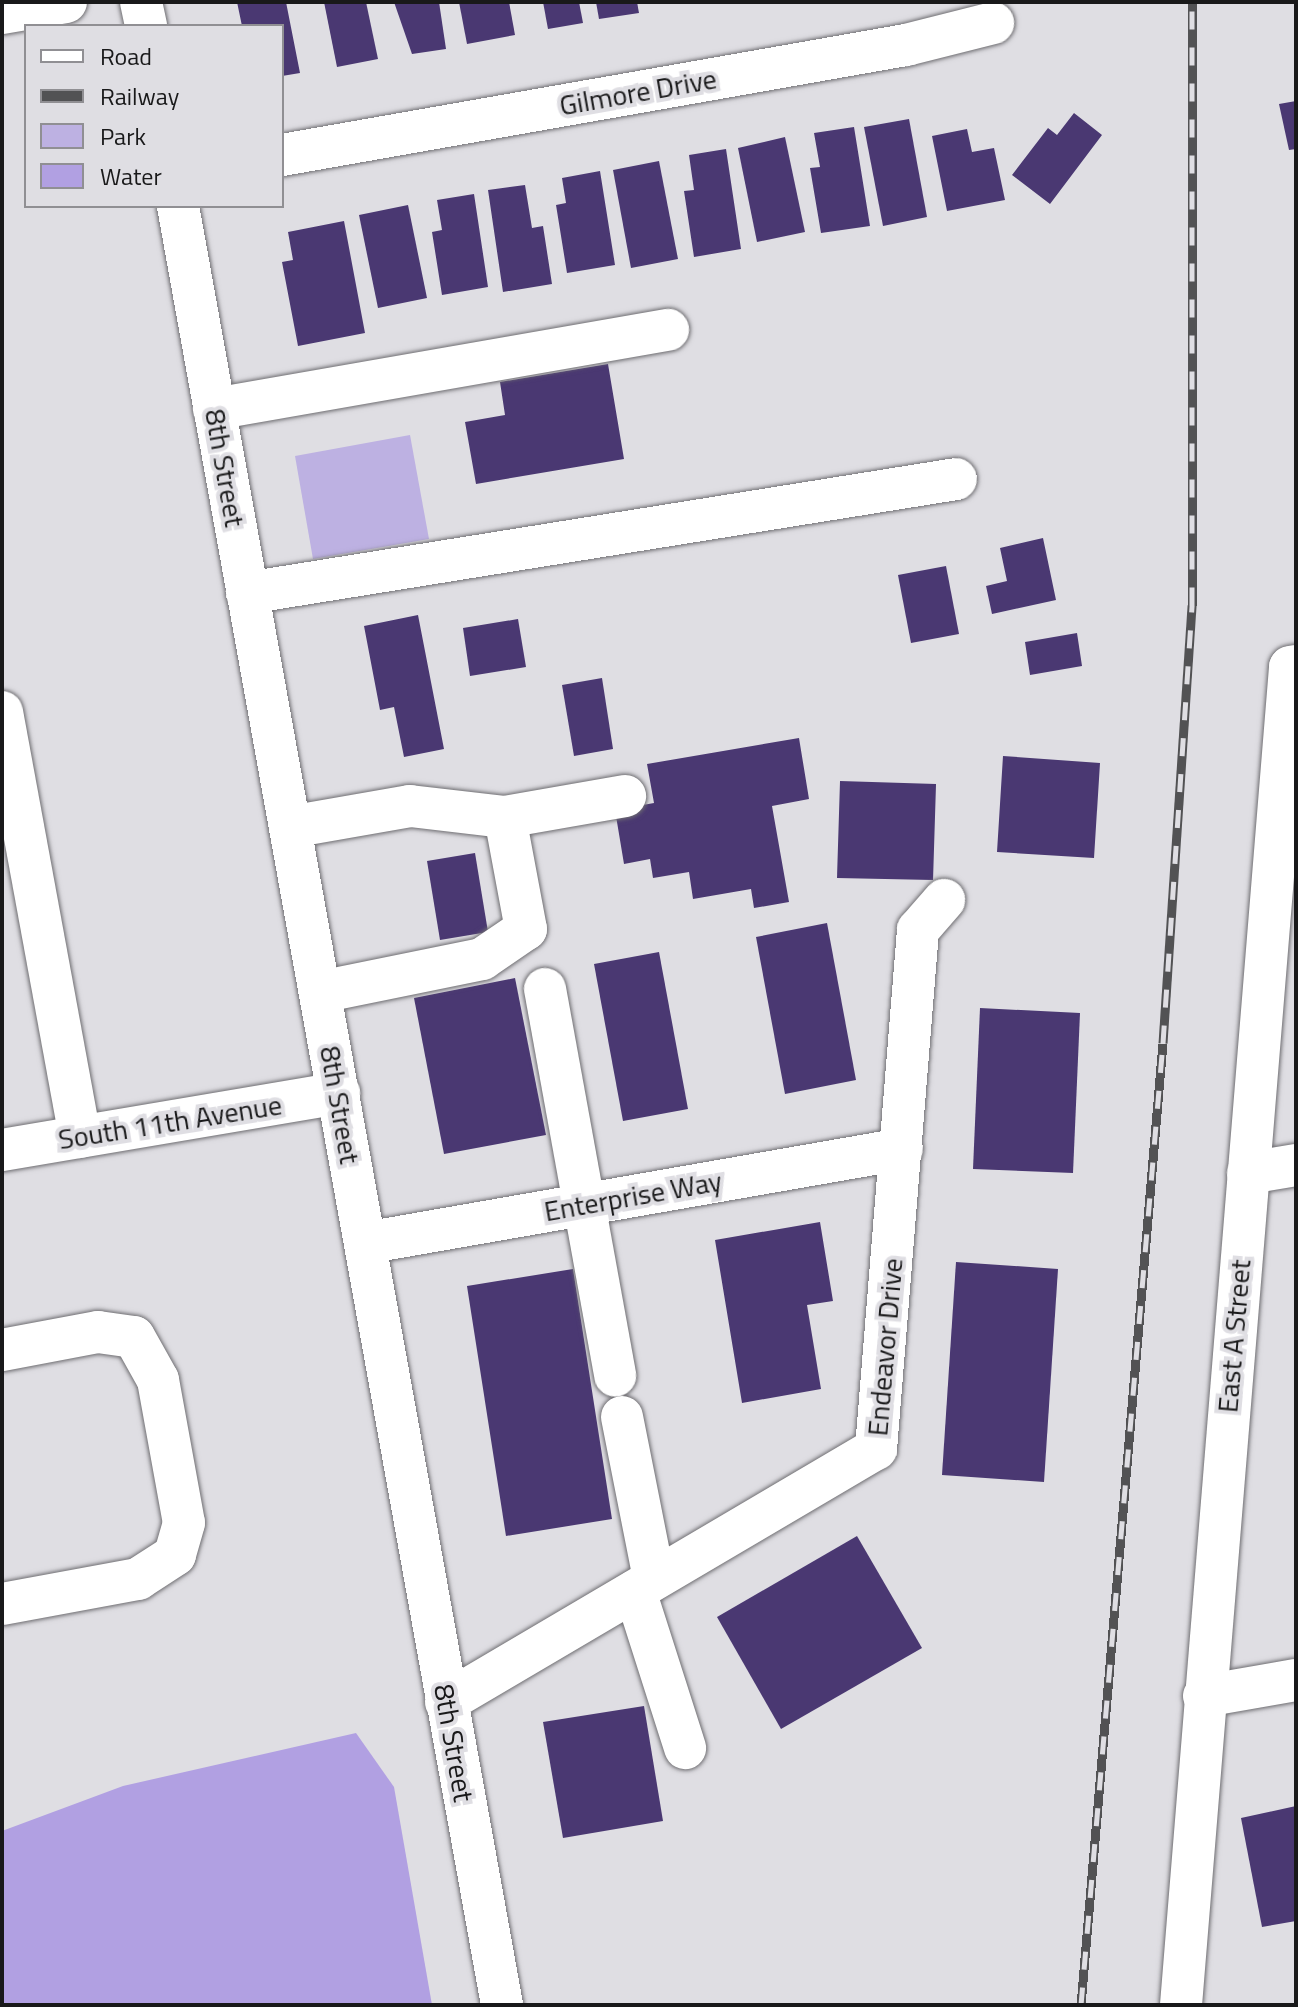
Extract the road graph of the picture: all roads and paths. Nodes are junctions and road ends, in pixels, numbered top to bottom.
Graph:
1 (66, 2) edge
2 (141, 2) edge
3 (2, 13) edge
4 (993, 23) dead end
5 (146, 24) edge
6 (284, 155) edge
7 (178, 208) edge
8 (668, 330) dead end
9 (214, 409) junction
10 (956, 479) dead end
11 (247, 593) junction
12 (1293, 666) edge
13 (2, 712) edge
14 (625, 796) dead end
15 (505, 817) junction
16 (290, 827) junction
17 (944, 900) dead end
18 (545, 989) dead end
19 (320, 992) junction
20 (339, 1093) junction
21 (80, 1137) junction
22 (902, 1149) junction
23 (2, 1150) edge
24 (1296, 1165) edge
25 (1248, 1173) junction
26 (584, 1205) junction
27 (365, 1243) junction
28 (2, 1350) edge
29 (615, 1376) dead end
30 (622, 1417) dead end
31 (645, 1585) junction
32 (2, 1604) edge
33 (1296, 1680) edge
34 (1204, 1696) junction
35 (446, 1702) junction
36 (685, 1748) dead end
37 (502, 2005) edge
38 (1181, 2005) edge

1 - 3 street
2 - 5 street
4 - 6 street, Gilmore Drive
7 - 9 street, 8th Street
8 - 9 street
9 - 11 street, 8th Street
10 - 11 street
11 - 16 street, 8th Street
12 - 25 street, East A Street
13 - 21 street
14 - 15 street
15 - 16 street
15 - 19 street
16 - 19 street, 8th Street
17 - 22 street, Endeavor Drive
18 - 26 street
19 - 20 street, 8th Street
20 - 21 street, South 11th Avenue
20 - 27 street, 8th Street
21 - 23 street, South 11th Avenue
22 - 26 street, Enterprise Way
22 - 31 street, Endeavor Drive
24 - 25 street
25 - 34 street, East A Street
26 - 27 street, Enterprise Way
26 - 29 street
27 - 35 street, 8th Street
28 - 32 street
30 - 31 street
31 - 35 street, Endeavor Drive
31 - 36 street
33 - 34 street
34 - 38 street, East A Street
35 - 37 street, 8th Street

